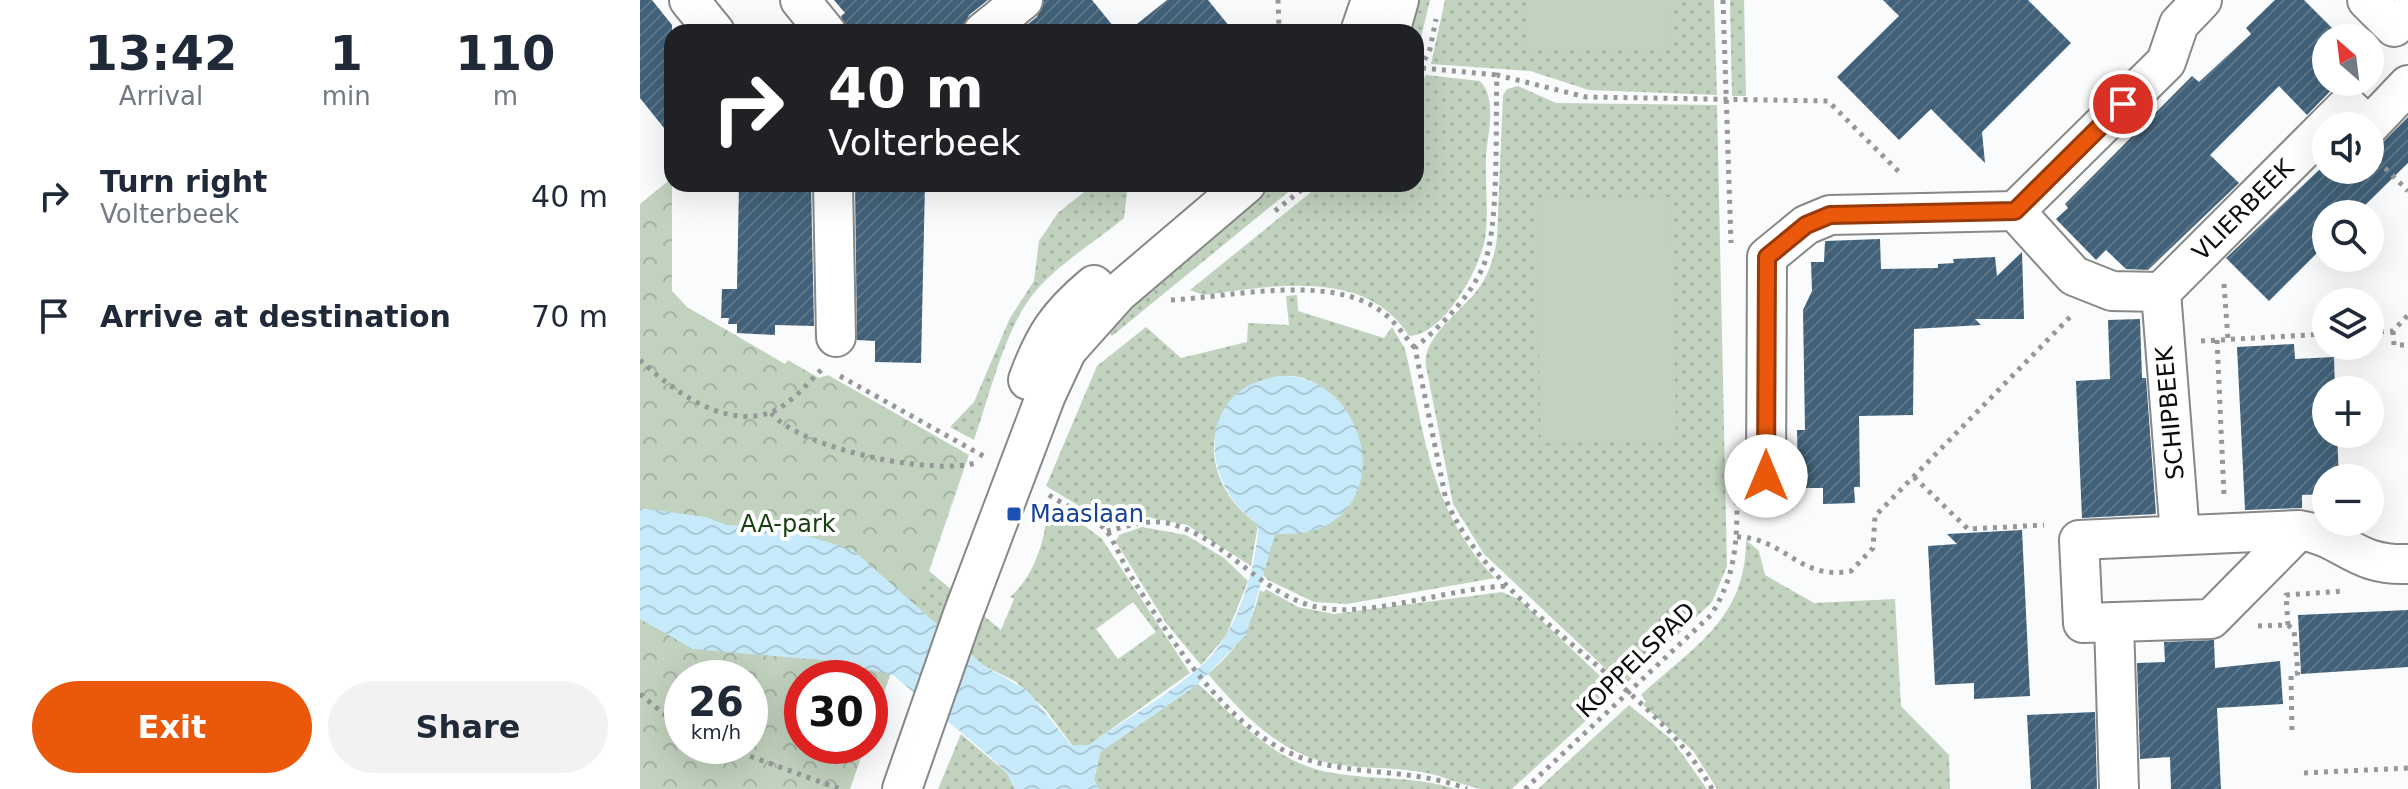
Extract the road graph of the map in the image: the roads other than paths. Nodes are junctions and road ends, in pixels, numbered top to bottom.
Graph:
1 (689, 0) edge
2 (800, 0) edge
3 (1023, 0) edge
4 (1371, 0) edge
5 (1399, 0) edge
6 (2202, 0) edge
7 (2367, 0) edge
8 (708, 24) edge
9 (820, 24) edge
10 (993, 24) edge
11 (1363, 24) edge
12 (1392, 24) edge
13 (2403, 28) edge
14 (2408, 85) edge
15 (2382, 112) edge
16 (2312, 142) edge
17 (833, 192) edge
18 (1207, 192) edge
19 (1237, 192) edge
20 (2015, 211) junction
21 (2161, 292) junction
22 (830, 352) road end
23 (1766, 476) dead end
24 (2299, 530) junction
25 (2180, 535) junction
26 (2395, 565) edge
27 (953, 614) junction
28 (2114, 622) junction
29 (916, 710) junction
30 (877, 789) edge
31 (902, 789) edge
32 (2119, 789) edge

1 - 8 street
2 - 9 street
3 - 10 street
4 - 11 street
5 - 12 street
6 - 20 street
7 - 13 street
14 - 15 street, VLIERBEEK
16 - 21 street, VLIERBEEK
17 - 22 street
18 - 27 street
19 - 27 street
20 - 21 street
20 - 23 street
21 - 25 street, SCHIPBEEK
24 - 25 street
24 - 26 street
24 - 28 street
25 - 28 street
27 - 29 street
28 - 32 street
29 - 30 street
29 - 31 street

